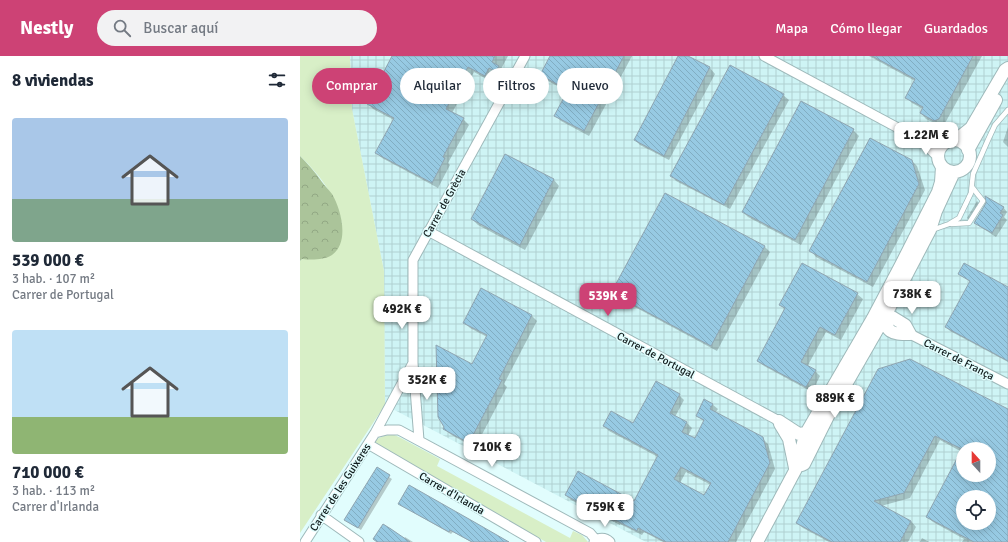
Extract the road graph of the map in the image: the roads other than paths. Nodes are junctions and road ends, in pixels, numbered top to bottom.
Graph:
1 (524, 56) edge
2 (764, 56) edge
3 (1008, 68) edge
4 (1008, 76) edge
5 (1008, 110) edge
6 (956, 140) junction
7 (926, 143) joint
8 (940, 150) junction
9 (968, 150) junction
10 (942, 167) junction
11 (954, 172) junction
12 (972, 187) junction
13 (939, 196) junction
14 (949, 224) junction
15 (931, 226) junction
16 (428, 231) junction
17 (902, 263) junction
18 (896, 293) junction
19 (884, 318) junction
20 (907, 330) junction
21 (893, 333) junction
22 (866, 349) junction
23 (849, 359) junction
24 (413, 363) junction
25 (1008, 384) edge
26 (842, 392) junction
27 (779, 421) junction
28 (375, 433) junction
29 (806, 433) junction
30 (419, 440) junction
31 (368, 444) junction
32 (796, 469) junction
33 (321, 515) junction
34 (595, 541) edge
35 (305, 542) edge
36 (359, 542) edge
37 (536, 542) edge
38 (610, 542) edge
39 (757, 542) edge

1 - 16 street, Carrer de Grècia
2 - 7 street
3 - 6 street
4 - 9 street
5 - 12 lane
6 - 8 street
6 - 9 street
7 - 8 street
8 - 10 street
9 - 11 street
10 - 11 street
10 - 13 street
11 - 13 street
12 - 14 lane
12 - 14 lane
13 - 15 street
13 - 17 street
14 - 15 lane
15 - 18 street
16 - 24 street, Carrer de Grècia
16 - 27 street, Carrer de Portugal
17 - 19 street
17 - 23 street
18 - 19 street
18 - 20 street
19 - 20 street
19 - 21 street
19 - 22 street
19 - 23 street
20 - 21 street
20 - 25 street, Carrer de França
21 - 22 street
22 - 26 street
23 - 29 street
24 - 28 street, Carrer de Grècia
24 - 30 street, Carrer de Grècia
26 - 29 street
26 - 32 street
27 - 29 street
27 - 32 street
28 - 30 street
28 - 31 street, Carrer de les Guixeres
29 - 32 street
30 - 34 street
31 - 33 street, Carrer de les Guixeres
31 - 37 street, Carrer d'Irlanda
32 - 39 street
33 - 35 street, Carrer de les Guixeres
33 - 36 street
34 - 38 street

